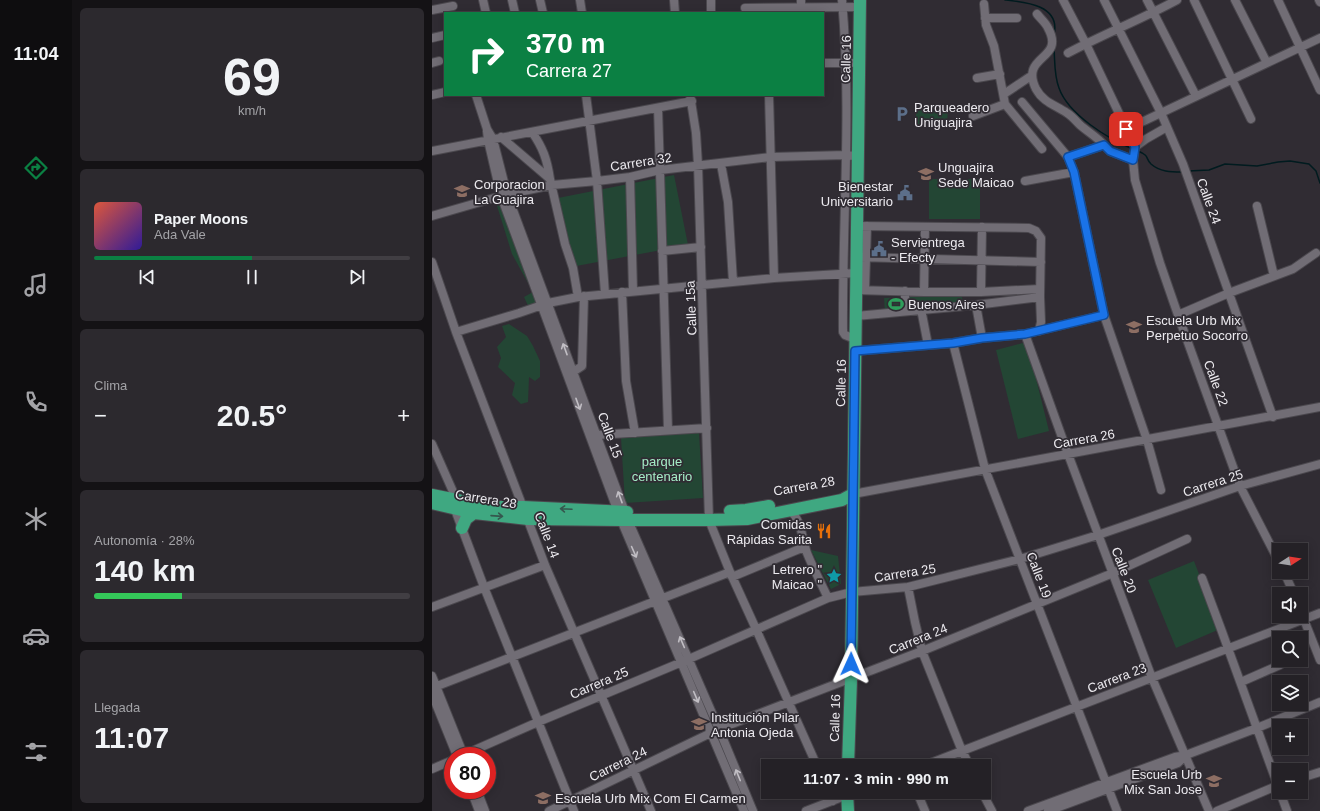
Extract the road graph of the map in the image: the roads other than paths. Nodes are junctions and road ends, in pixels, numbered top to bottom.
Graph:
1 (483, 0) edge
2 (512, 0) edge
3 (540, 0) edge
4 (580, 0) edge
5 (674, 0) edge
6 (711, 0) edge
7 (1063, 0) edge
8 (1104, 0) edge
9 (1147, 0) edge
10 (1177, 0) edge
11 (1194, 0) edge
12 (1235, 0) edge
13 (1278, 0) edge
14 (842, 3) edge
15 (860, 3) edge
16 (984, 4) dead end
17 (453, 6) edge
18 (745, 7) edge
19 (801, 7) edge
20 (432, 10) edge
21 (766, 10) edge
22 (486, 12) edge
23 (515, 12) edge
24 (543, 12) edge
25 (582, 12) edge
26 (674, 12) edge
27 (711, 12) edge
28 (1154, 13) junction
29 (1037, 14) dead end
30 (985, 18) junction
31 (1017, 18) dead end
32 (1119, 28) junction
33 (444, 35) edge
34 (432, 38) edge
35 (1320, 38) edge
36 (1086, 44) junction
37 (1300, 47) junction
38 (1068, 53) dead end
39 (1267, 62) junction
40 (824, 63) edge
41 (846, 63) junction
42 (860, 63) junction
43 (1000, 74) junction
44 (1031, 76) junction
45 (977, 78) dead end
46 (1232, 80) junction
47 (1320, 90) edge
48 (444, 92) edge
49 (1004, 94) junction
50 (432, 95) edge
51 (476, 96) edge
52 (586, 96) edge
53 (769, 96) edge
54 (1196, 96) junction
55 (691, 98) edge
56 (1022, 102) dead end
57 (1005, 104) junction
58 (658, 108) junction
59 (1161, 113) junction
60 (973, 116) dead end
61 (1251, 119) dead end
62 (590, 121) junction
63 (1167, 128) junction
64 (1126, 129) junction
65 (532, 132) junction
66 (494, 139) junction
67 (1104, 145) junction
68 (1135, 147) junction
69 (1042, 149) dead end
70 (432, 151) edge
71 (852, 156) junction
72 (771, 157) junction
73 (1068, 157) junction
74 (1133, 160) junction
75 (720, 164) junction
76 (698, 165) junction
77 (660, 170) junction
78 (1074, 172) junction
79 (630, 177) junction
80 (597, 181) junction
81 (1025, 181) dead end
82 (551, 182) junction
83 (504, 195) junction
84 (1257, 206) dead end
85 (432, 216) edge
86 (862, 226) junction
87 (982, 226) junction
88 (925, 227) junction
89 (701, 247) junction
90 (662, 251) junction
91 (1316, 253) dead end
92 (861, 258) junction
93 (924, 260) junction
94 (981, 261) junction
95 (432, 262) edge
96 (1040, 262) junction
97 (842, 273) junction
98 (856, 273) junction
99 (1274, 276) junction
100 (774, 278) junction
101 (733, 282) junction
102 (702, 284) junction
103 (664, 288) junction
104 (860, 290) junction
105 (633, 291) junction
106 (905, 291) junction
107 (622, 292) junction
108 (924, 292) junction
109 (981, 292) junction
110 (1040, 293) junction
111 (1229, 293) junction
112 (605, 294) junction
113 (581, 297) junction
114 (544, 304) junction
115 (976, 305) junction
116 (921, 309) junction
117 (905, 310) junction
118 (1104, 315) junction
119 (1178, 315) junction
120 (856, 316) junction
121 (1039, 331) junction
122 (456, 332) junction
123 (1025, 334) junction
124 (982, 338) junction
125 (953, 343) junction
126 (855, 345) junction
127 (928, 345) junction
128 (573, 372) junction
129 (1320, 408) edge
130 (1273, 417) junction
131 (1219, 426) junction
132 (706, 428) junction
133 (668, 430) junction
134 (635, 433) junction
135 (597, 435) junction
136 (1147, 440) junction
137 (432, 444) edge
138 (1068, 454) junction
139 (1320, 464) edge
140 (985, 469) junction
141 (1240, 486) junction
142 (1162, 490) dead end
143 (853, 494) junction
144 (432, 495) edge
145 (432, 503) edge
146 (456, 505) junction
147 (790, 510) junction
148 (525, 513) junction
149 (474, 514) junction
150 (709, 515) junction
151 (623, 516) junction
152 (462, 528) junction
153 (1098, 535) junction
154 (1187, 539) dead end
155 (805, 547) junction
156 (1272, 548) edge
157 (1020, 559) junction
158 (545, 565) junction
159 (1112, 573) junction
160 (731, 575) junction
161 (1202, 578) dead end
162 (484, 587) junction
163 (908, 587) junction
164 (852, 592) junction
165 (828, 598) junction
166 (659, 599) junction
167 (1037, 603) junction
168 (432, 607) edge
169 (1320, 613) edge
170 (1308, 614) edge
171 (1285, 623) edge
172 (1306, 623) edge
173 (756, 629) junction
174 (574, 632) junction
175 (1228, 648) junction
176 (922, 651) junction
177 (512, 657) junction
178 (685, 660) junction
179 (1320, 660) edge
180 (1275, 667) edge
181 (432, 676) edge
182 (1152, 678) junction
183 (851, 679) junction
184 (1241, 682) junction
185 (434, 687) edge
186 (432, 694) edge
187 (601, 695) junction
188 (1320, 702) edge
189 (788, 703) junction
190 (1077, 707) junction
191 (538, 722) junction
192 (1257, 728) junction
193 (715, 731) junction
194 (457, 747) edge
195 (457, 747) edge
196 (481, 747) edge
197 (962, 751) junction
198 (1186, 755) junction
199 (814, 759) edge
200 (848, 759) edge
201 (941, 759) edge
202 (966, 759) edge
203 (444, 764) edge
204 (432, 769) edge
205 (1272, 769) edge
206 (633, 770) junction
207 (1320, 772) edge
208 (1308, 776) edge
209 (1107, 786) junction
210 (1272, 791) edge
211 (474, 799) edge
212 (480, 799) edge
213 (837, 799) edge
214 (849, 799) edge
215 (920, 799) edge
216 (986, 799) edge
217 (1283, 799) edge
218 (570, 801) junction
219 (833, 801) joint
220 (479, 811) edge
221 (485, 811) edge
222 (549, 811) edge
223 (574, 811) edge
224 (651, 811) edge
225 (744, 811) edge
226 (753, 811) edge
227 (806, 811) edge
228 (848, 811) edge
229 (925, 811) edge
230 (992, 811) edge
231 (1028, 811) edge
232 (1048, 811) edge
233 (1117, 811) edge
234 (1210, 811) edge
235 (1217, 811) edge
236 (1287, 811) edge

1 - 22 street
2 - 23 street
3 - 24 street
4 - 25 street
5 - 26 street
6 - 27 street
7 - 36 street
8 - 32 street, Calle 24
9 - 28 street
10 - 28 street
11 - 46 street
12 - 39 street
13 - 37 street
14 - 15 street
14 - 19 street
14 - 41 street
15 - 42 highway, Calle 16
16 - 30 street
17 - 20 street
18 - 21 street
19 - 21 street
28 - 32 street
28 - 54 street
29 - 44 street
30 - 31 street
30 - 43 street
32 - 36 street
32 - 59 street, Calle 24
33 - 34 street
35 - 37 street
36 - 38 street
36 - 64 street
37 - 39 street
37 - 47 street
39 - 46 street
40 - 41 street
41 - 42 street
41 - 71 street
42 - 71 highway, Calle 16
43 - 45 street
43 - 49 street
44 - 49 street
44 - 67 street
46 - 54 street
46 - 61 street
48 - 50 street
49 - 57 street
51 - 66 street, Calle 15
52 - 62 street
53 - 72 street
54 - 59 street
55 - 58 street
55 - 76 street, Calle 15a
56 - 73 street
57 - 60 street
57 - 69 street
58 - 62 street
58 - 77 street
59 - 63 street, Calle 24
59 - 64 street
62 - 65 street
62 - 80 street
63 - 68 street
63 - 111 street, Calle 24
64 - 68 street
65 - 66 street
65 - 82 street
66 - 70 street
66 - 82 street
66 - 83 street, Calle 15
67 - 73 street
67 - 74 street
68 - 74 street, Calle 22
71 - 72 street, Carrera 32
71 - 86 highway, Calle 16
71 - 97 street
72 - 75 street, Carrera 32
72 - 100 street
73 - 78 street
74 - 119 street, Calle 22
75 - 76 street, Carrera 32
75 - 101 street
76 - 77 street, Carrera 32
76 - 89 street, Calle 15a
77 - 79 street, Carrera 32
77 - 90 street
78 - 81 street
78 - 118 street
79 - 80 street, Carrera 32
79 - 105 street
80 - 82 street, Carrera 32
80 - 112 street
82 - 83 street, Carrera 32
82 - 113 street
83 - 85 street, Carrera 32
83 - 114 street, Calle 15
84 - 99 street
86 - 88 street
86 - 92 highway, Calle 16
87 - 88 street
87 - 94 street
87 - 96 street
88 - 93 street
89 - 90 street
89 - 102 street, Calle 15a
90 - 103 street
91 - 99 street
92 - 93 street
92 - 98 highway, Calle 16
92 - 104 street, Calle 16
93 - 94 street
93 - 108 street
94 - 96 street
94 - 109 street
95 - 122 street, Calle 14
96 - 110 street
97 - 98 street
97 - 100 street
97 - 126 street
98 - 104 highway, Calle 16
99 - 111 street
100 - 101 street
101 - 102 street
102 - 103 street
102 - 132 street, Calle 15a
103 - 105 street
103 - 133 street
104 - 106 street
104 - 120 highway, Calle 16
105 - 107 street
106 - 108 street
106 - 117 street
107 - 112 street
107 - 134 street
108 - 109 street
109 - 110 street
110 - 115 street
110 - 121 street
111 - 119 street
111 - 130 street, Calle 24
112 - 113 street
113 - 114 street
113 - 128 street
114 - 122 street
128 -> 114 street, Calle 15
114 -> 151 street, Calle 15
115 - 116 street
115 - 124 street
116 - 117 street
116 - 127 street
117 - 120 street
118 - 121 street
118 - 136 street
119 - 131 street, Calle 22
120 - 126 highway, Calle 16
121 - 123 street
122 - 148 street, Calle 14
123 - 124 street
123 - 138 street, Calle 20
124 - 125 street
125 - 127 street
125 - 140 street, Calle 19
126 - 127 street
126 - 143 highway, Calle 16
128 - 135 street, Calle 15
129 - 130 street, Carrera 26
130 - 131 street, Carrera 26
131 - 136 street, Carrera 26
131 - 141 street, Calle 22
132 - 133 street
132 - 150 street, Calle 15a
133 - 134 street
134 - 135 street
151 -> 135 street, Calle 15
136 - 138 street, Carrera 26
136 - 142 street
137 - 146 street
138 - 140 street, Carrera 26
138 - 153 street, Calle 20
139 - 141 street, Carrera 25
140 - 143 street, Carrera 26
140 - 157 street, Calle 19
141 - 153 street, Carrera 25
141 - 156 street, Calle 22
143 - 147 highway, Carrera 28
143 - 150 highway, Carrera 28
143 - 164 highway, Calle 16
144 - 146 highway, Carrera 28
145 - 146 highway, Carrera 28
146 - 148 highway, Carrera 28
146 - 149 highway, Carrera 28
146 - 152 street
147 - 150 highway, Carrera 28
147 - 155 street
149 -> 148 highway, Carrera 28
148 - 151 highway, Carrera 28
148 - 158 street, Calle 14
149 - 152 highway
150 - 151 highway, Carrera 28
150 - 160 street
151 - 166 street, Calle 15
152 - 162 street
153 - 157 street, Carrera 25
153 - 159 street, Calle 20
154 - 159 street, Carrera 24
155 - 160 street
155 - 165 street
157 - 163 street, Carrera 25
157 - 167 street, Calle 19
158 - 162 street
158 - 174 street, Calle 14
159 - 167 street, Carrera 24
159 - 182 street, Calle 20
160 - 166 street
160 - 173 street
161 - 175 street
162 - 168 street
162 - 177 street
163 - 164 street, Carrera 25
163 - 176 street
164 - 165 street, Carrera 25
164 - 183 highway, Calle 16
165 - 173 street, Carrera 25
166 - 174 street
166 - 178 street, Calle 15
167 - 176 street, Carrera 24
167 - 190 street, Calle 19
169 - 170 street, Carrera 23
171 - 175 street, Carrera 23
172 - 179 street
173 - 178 street, Carrera 25
173 - 189 street
174 - 177 street
174 - 187 street, Calle 14
175 - 182 street, Carrera 23
175 - 184 street
176 - 183 street, Carrera 24
176 - 197 street
177 - 185 street
177 - 191 street
178 - 187 street, Carrera 25
178 - 193 street, Calle 15
180 - 184 street
181 - 185 street
182 - 190 street, Carrera 23
182 - 198 street, Calle 20
183 - 189 street, Carrera 24
183 - 200 highway, Calle 16
184 - 192 street
185 - 194 street
186 - 195 street
187 - 191 street, Carrera 25
187 - 206 street, Calle 14
188 - 192 street
189 - 193 street, Carrera 24
189 - 199 street
190 - 197 street, Carrera 23
190 - 209 street, Calle 19
191 - 196 street, Carrera 25
191 - 218 street
192 - 198 street
192 - 205 street
193 - 206 street, Carrera 24
193 - 225 street, Calle 15
226 -> 193 street, Calle 15
197 - 201 street, Carrera 23
197 - 202 street
198 - 209 street
198 - 234 street, Calle 20
203 - 204 street
206 - 218 street, Carrera 24
206 - 224 street, Calle 14
207 - 208 street
209 - 231 street
209 - 232 street
209 - 233 street, Calle 19
210 - 235 street
211 - 220 street
212 - 221 street
213 - 219 street
214 - 228 highway
215 - 229 street
216 - 230 street
217 - 236 street
218 - 222 street, Carrera 24
218 - 223 street
219 - 227 street

